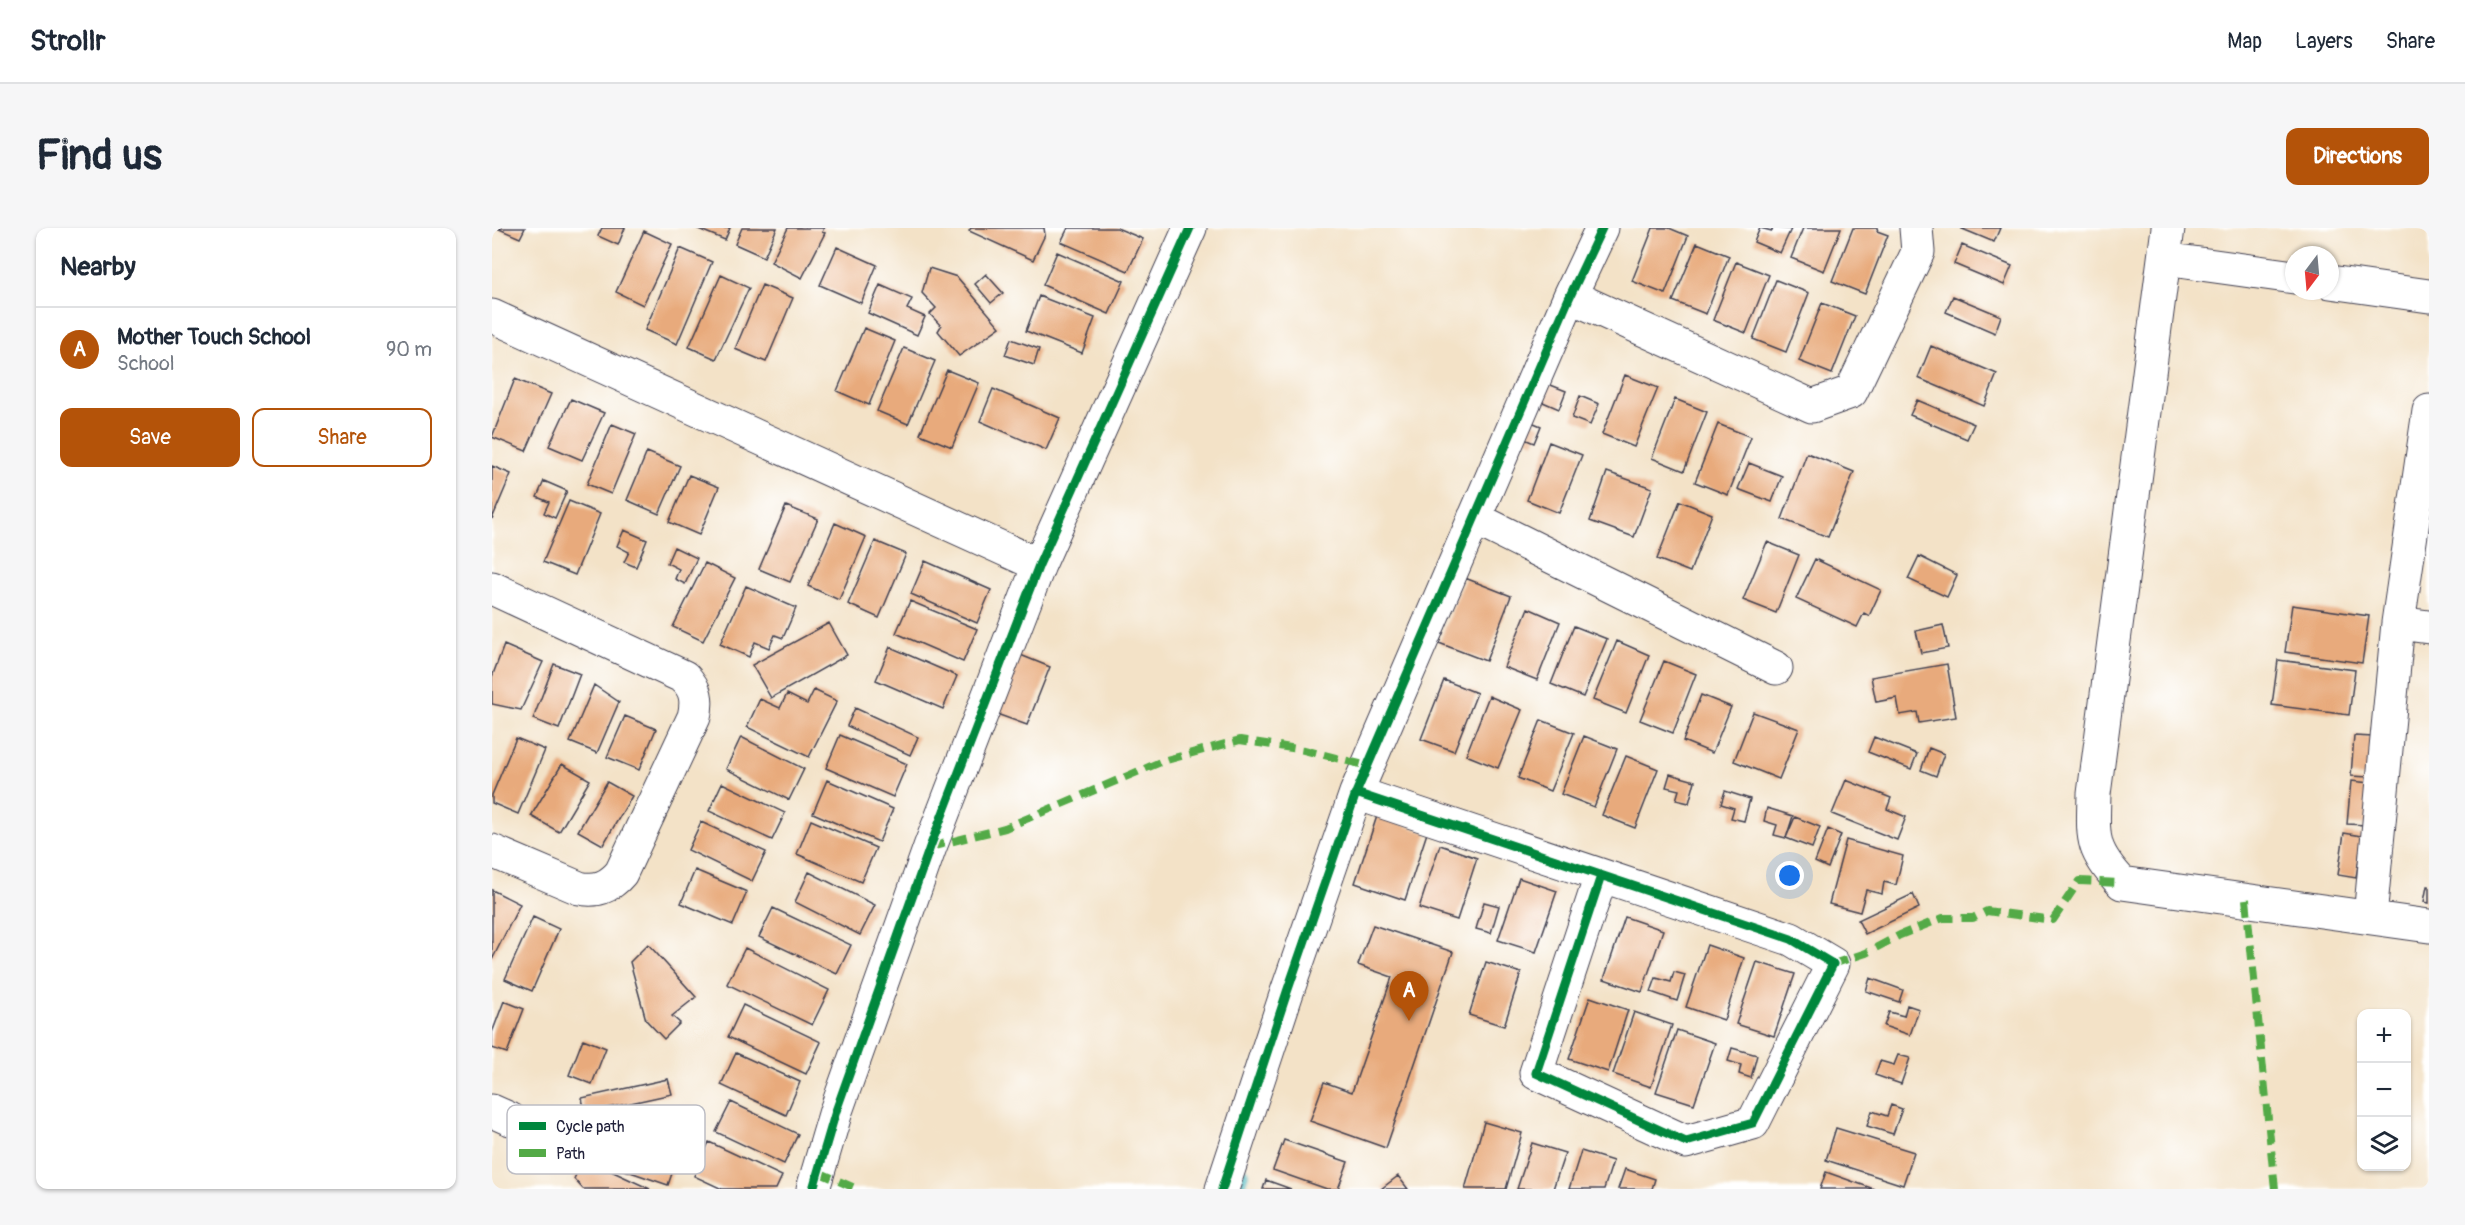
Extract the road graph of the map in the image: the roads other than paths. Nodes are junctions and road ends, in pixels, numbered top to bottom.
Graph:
1 (1190, 228) edge
2 (1602, 228) edge
3 (1916, 228) edge
4 (2166, 244) edge
5 (2285, 275) edge
6 (2339, 283) edge
7 (1570, 296) junction
8 (2429, 296) edge
9 (492, 316) edge
10 (2429, 411) edge
11 (1474, 518) junction
12 (1038, 565) junction
13 (492, 588) edge
14 (2413, 625) edge
15 (1776, 668) dead end
16 (1356, 793) junction
17 (492, 851) edge
18 (1601, 876) junction
19 (2370, 917) junction
20 (2429, 926) edge
21 (813, 1189) edge
22 (1222, 1189) edge

1 - 12 street
2 - 7 street
3 - 7 street
4 - 5 street
4 - 19 street
6 - 8 street
7 - 11 street
9 - 12 street
10 - 14 street
11 - 15 street
11 - 16 street
12 - 21 street
13 - 17 street
14 - 19 street
16 - 18 street
16 - 22 street
18 - 18 street
19 - 20 street

